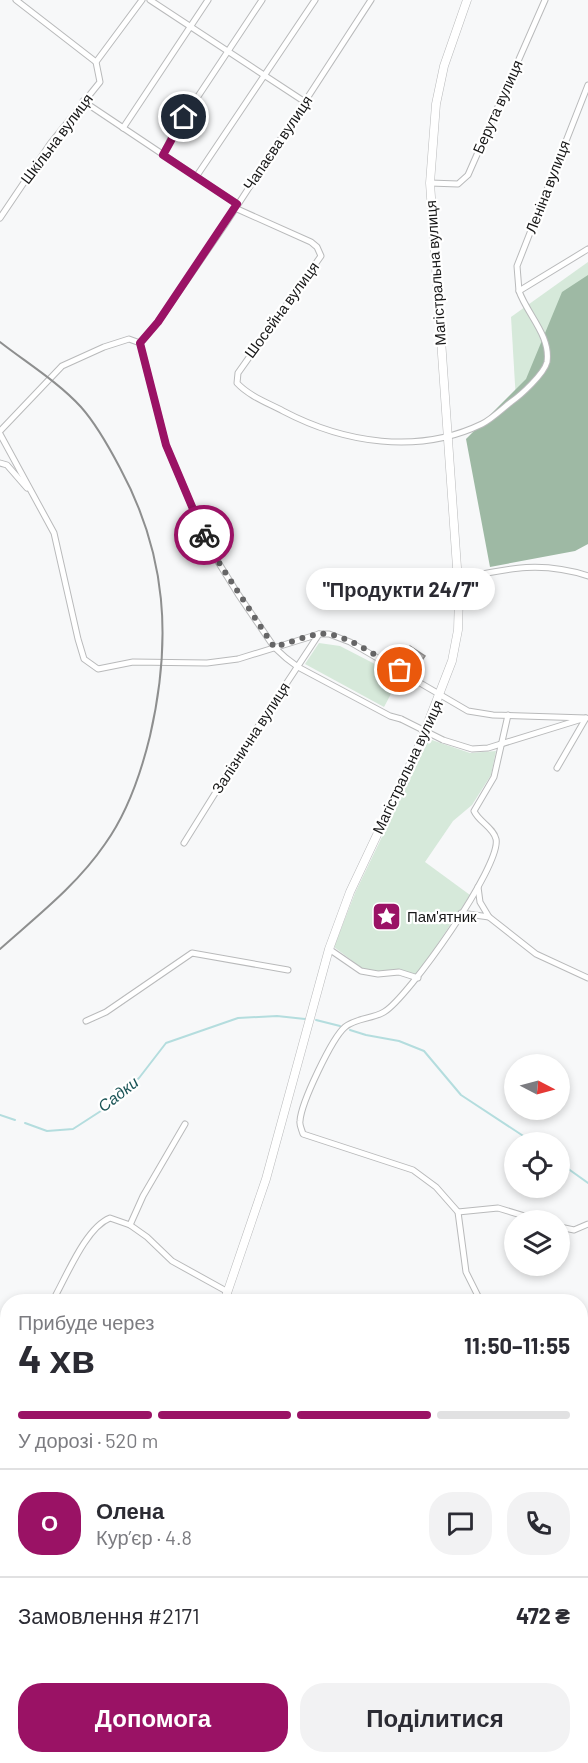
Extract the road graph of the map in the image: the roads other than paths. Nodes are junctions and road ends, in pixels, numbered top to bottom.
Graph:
1 (16, 0) edge
2 (142, 0) edge
3 (150, 0) edge
4 (208, 0) edge
5 (262, 0) edge
6 (315, 0) edge
7 (371, 0) edge
8 (467, 0) edge
9 (545, 0) edge
10 (191, 26) junction
11 (229, 51) junction
12 (96, 62) junction
13 (266, 75) junction
14 (588, 85) edge
15 (84, 102) junction
16 (305, 102) junction
17 (123, 128) junction
18 (163, 155) junction
19 (196, 177) junction
20 (430, 183) junction
21 (236, 206) junction
22 (0, 218) edge
23 (588, 249) edge
24 (519, 291) junction
25 (140, 343) junction
26 (0, 433) edge
27 (446, 437) junction
28 (0, 463) edge
29 (33, 495) junction
30 (588, 576) edge
31 (457, 579) junction
32 (319, 634) junction
33 (274, 647) junction
34 (298, 667) junction
35 (440, 696) junction
36 (508, 715) junction
37 (587, 717) edge
38 (502, 745) junction
39 (557, 768) dead end
40 (184, 843) dead end
41 (478, 885) junction
42 (461, 913) junction
43 (489, 917) junction
44 (329, 949) junction
45 (288, 970) dead end
46 (418, 978) junction
47 (588, 978) edge
48 (86, 1021) dead end
49 (185, 1124) dead end
50 (505, 1210) edge
51 (458, 1212) junction
52 (588, 1224) edge
53 (130, 1225) junction
54 (570, 1229) edge
55 (228, 1292) joint
56 (56, 1294) edge
57 (477, 1294) edge

1 - 12 street
2 - 12 street
3 - 10 street
4 - 10 street
5 - 11 street
6 - 13 street
7 - 16 street, Чапаєва вулиця
8 - 20 main road, Магістральна вулиця
9 - 20 street, Берута вулиця
10 - 11 street
10 - 17 street
11 - 13 street
11 - 18 street
12 - 15 street, Шкільна вулиця
13 - 16 street
13 - 19 street
14 - 24 street, Леніна вулиця
15 - 17 street
15 - 22 street, Шкільна вулиця
16 - 21 street, Чапаєва вулиця
17 - 18 street
18 - 19 street
19 - 21 street
20 - 27 main road, Магістральна вулиця
21 - 25 street, Чапаєва вулиця
21 - 27 street, Шосейна вулиця
23 - 24 street
24 - 27 street
25 - 26 street
25 - 33 street
26 - 29 street
27 - 31 main road, Магістральна вулиця
28 - 29 street
29 - 33 street
30 - 31 street
31 - 35 main road, Магістральна вулиця
32 - 33 street
32 - 34 street, Залізнична вулиця
32 - 35 street
33 - 34 street
34 - 38 street, bridge
34 - 40 street, Залізнична вулиця
35 - 36 street
35 - 44 main road, Магістральна вулиця
36 - 37 street
36 - 38 street
37 - 38 street
37 - 39 street
38 - 41 street
41 - 42 street
41 - 43 street
42 - 43 street
42 - 46 street
43 - 47 street
44 - 46 street
44 - 55 main road, Магістральна вулиця
45 - 48 street
46 - 51 street
49 - 53 street
50 - 51 street
51 - 57 street
52 - 54 street
53 - 55 street
53 - 56 street

